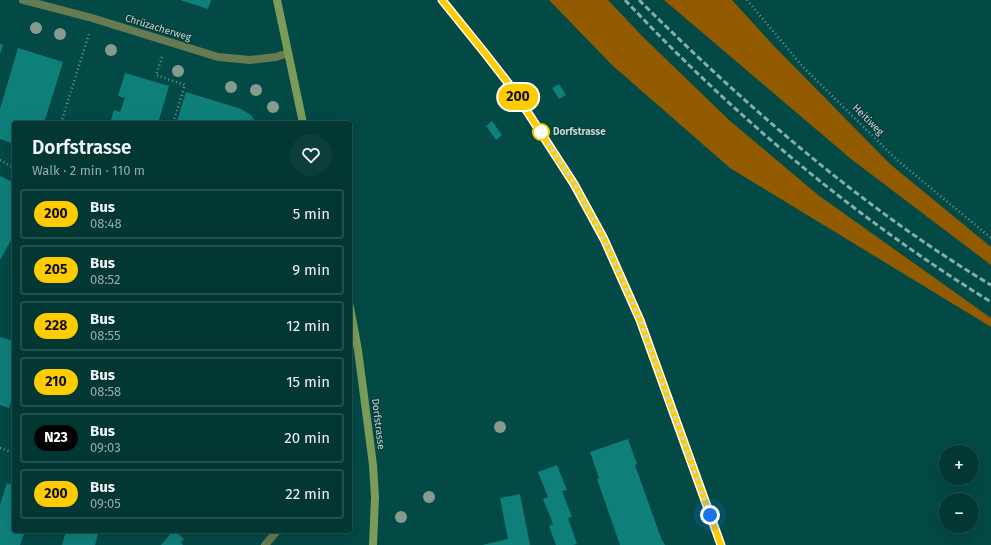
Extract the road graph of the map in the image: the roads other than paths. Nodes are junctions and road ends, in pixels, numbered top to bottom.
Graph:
1 (23, 0) edge
2 (277, 0) edge
3 (442, 0) edge
4 (288, 53) junction
5 (303, 121) edge
6 (352, 318) edge
7 (275, 533) edge
8 (265, 545) edge
9 (373, 545) edge
10 (721, 545) edge

1 - 4 street, Chrüzacherweg
2 - 4 main road
3 - 10 main road
4 - 5 main road
6 - 9 main road, Dorfstrasse
7 - 8 street

